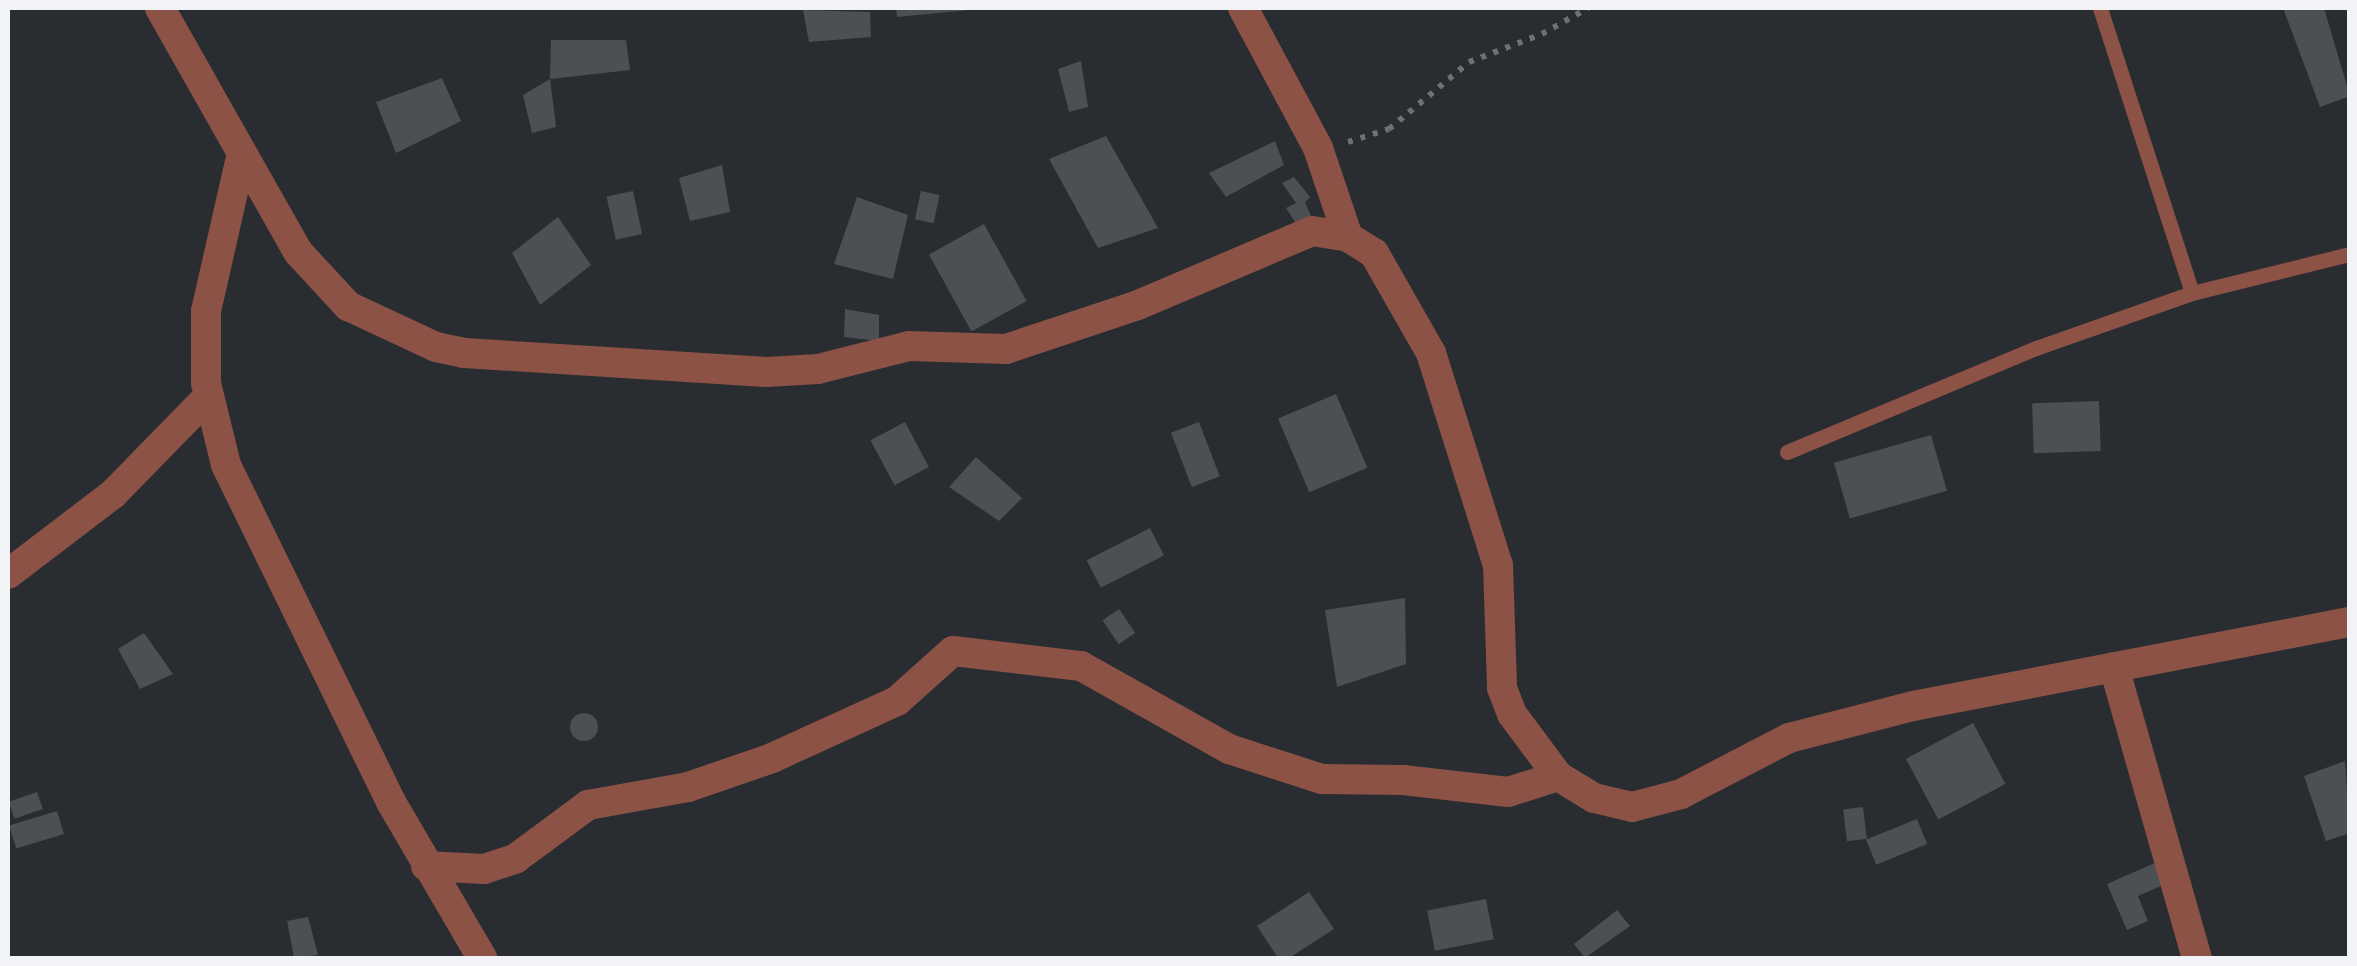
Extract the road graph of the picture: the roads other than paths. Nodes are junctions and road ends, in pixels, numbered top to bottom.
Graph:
1 (160, 8) edge
2 (1243, 8) edge
3 (2100, 8) edge
4 (242, 156) junction
5 (1348, 237) junction
6 (2350, 254) edge
7 (2192, 293) junction
8 (209, 396) junction
9 (1787, 452) dead end
10 (8, 574) edge
11 (2350, 622) edge
12 (2114, 667) junction
13 (1558, 776) junction
14 (426, 866) junction
15 (482, 958) edge
16 (2197, 958) edge

1 - 4 street
2 - 5 street
3 - 7 lane
4 - 5 street
4 - 8 street
5 - 13 street
6 - 7 lane
7 - 9 lane
8 - 10 street
8 - 14 street
11 - 12 street
12 - 13 street
12 - 16 street
13 - 14 street
14 - 15 street

